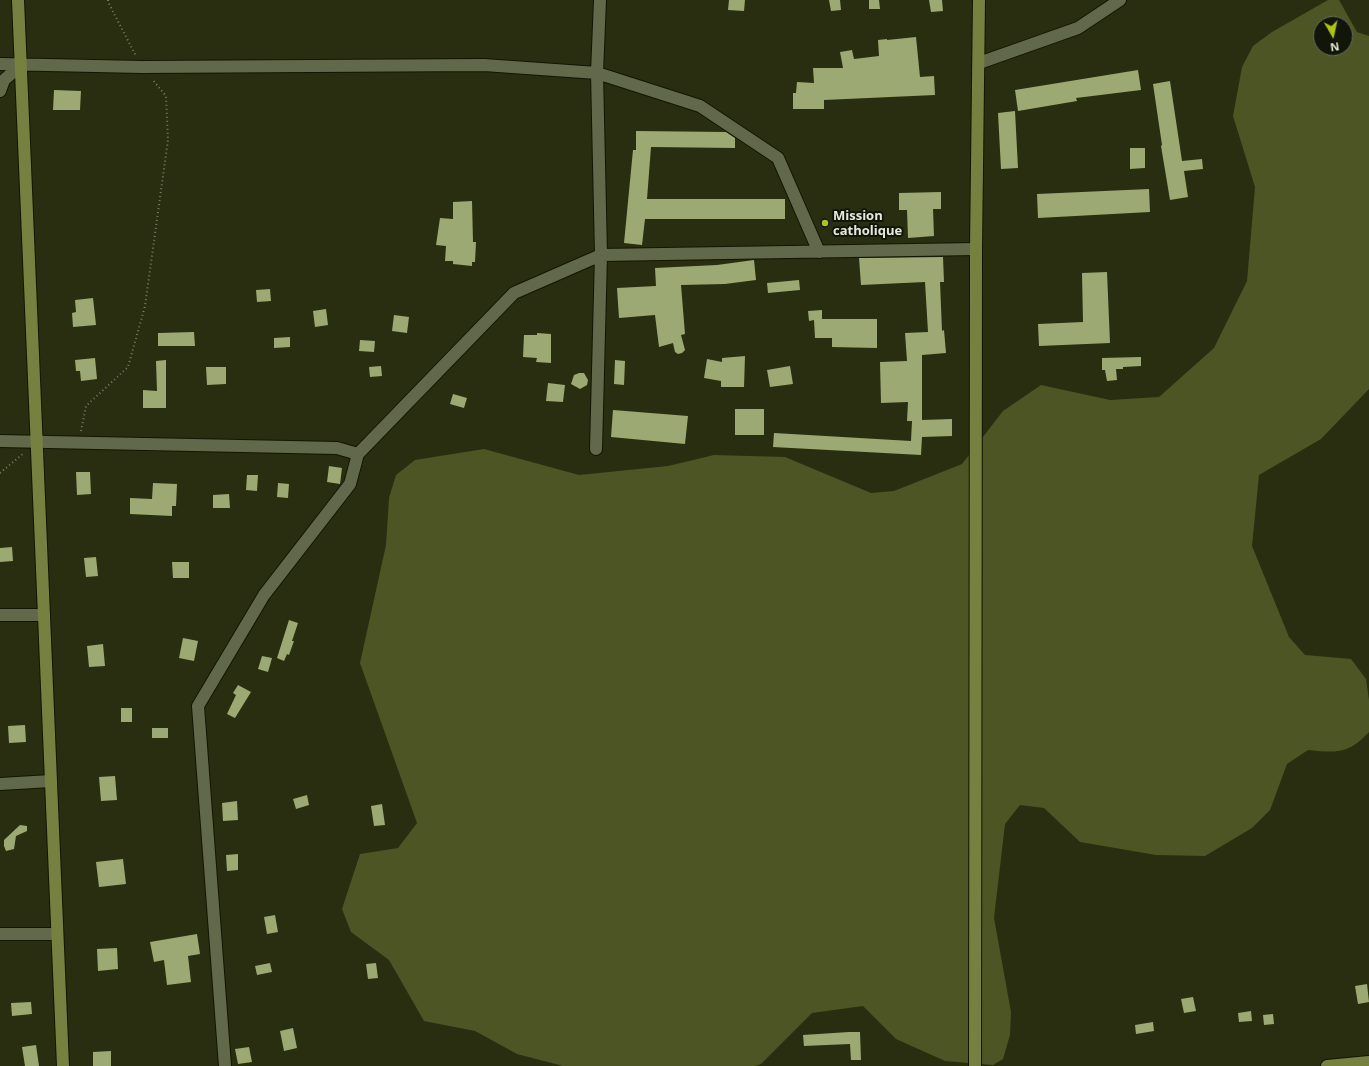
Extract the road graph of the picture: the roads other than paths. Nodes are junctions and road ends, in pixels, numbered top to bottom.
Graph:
1 (18, 0) edge
2 (600, 0) edge
3 (979, 0) edge
4 (1120, 0) edge
5 (979, 63) junction
6 (0, 64) edge
7 (22, 64) junction
8 (597, 73) junction
9 (0, 91) edge
10 (976, 250) junction
11 (819, 252) junction
12 (601, 255) junction
13 (0, 441) edge
14 (38, 442) junction
15 (596, 449) dead end
16 (358, 454) junction
17 (0, 615) edge
18 (44, 615) junction
19 (51, 781) junction
20 (0, 784) edge
21 (0, 934) edge
22 (57, 934) junction
23 (1369, 1062) edge
24 (63, 1066) edge
25 (225, 1066) edge
26 (975, 1066) edge
27 (1327, 1066) edge

1 - 7 street
2 - 8 street
3 - 5 street
4 - 5 street
5 - 10 street
6 - 7 street
7 - 8 street
7 - 9 street
7 - 14 street
8 - 11 street
8 - 12 street
10 - 11 street
10 - 26 street
11 - 12 street
12 - 15 street
12 - 16 street
13 - 14 street
14 - 16 street
14 - 18 street
16 - 25 street
17 - 18 street
18 - 19 street
19 - 20 street
19 - 22 street
21 - 22 street
22 - 24 street
23 - 27 street

